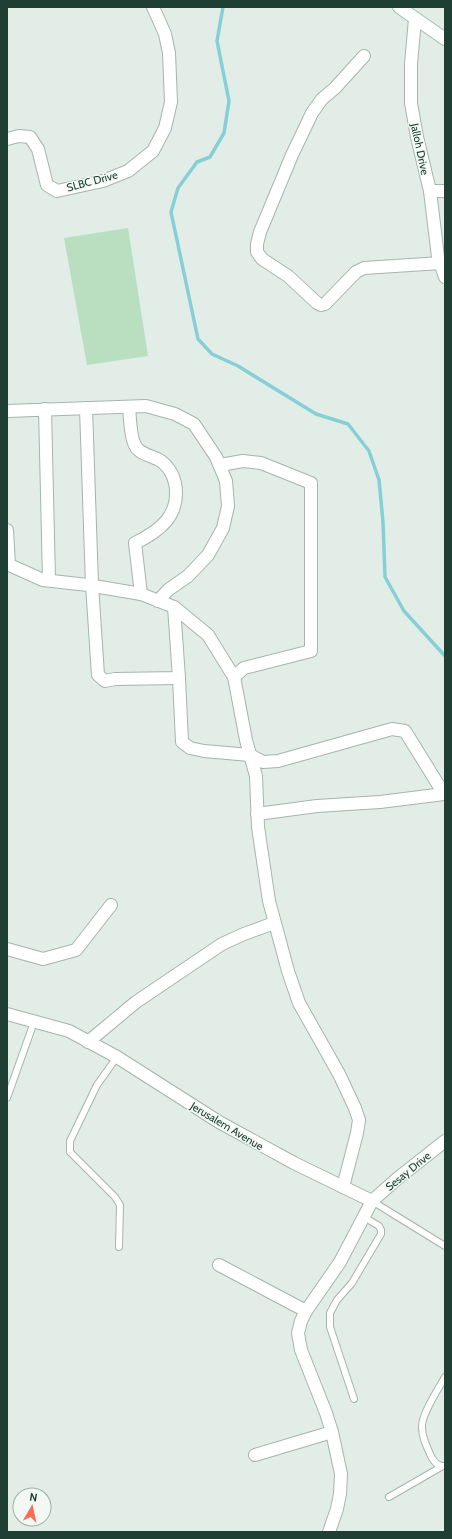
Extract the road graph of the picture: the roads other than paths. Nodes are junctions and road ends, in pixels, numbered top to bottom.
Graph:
1 (153, 7) edge
2 (399, 7) edge
3 (415, 19) junction
4 (445, 39) edge
5 (364, 56) dead end
6 (7, 139) edge
7 (430, 191) junction
8 (445, 191) edge
9 (440, 263) junction
10 (445, 277) edge
11 (129, 406) junction
12 (86, 408) junction
13 (45, 409) junction
14 (7, 411) edge
15 (220, 466) junction
16 (7, 530) edge
17 (8, 565) edge
18 (49, 580) junction
19 (92, 585) junction
20 (141, 594) junction
21 (158, 601) junction
22 (174, 607) junction
23 (179, 678) junction
24 (234, 678) junction
25 (250, 756) junction
26 (257, 814) junction
27 (111, 905) dead end
28 (274, 922) junction
29 (7, 949) edge
30 (7, 1014) edge
31 (34, 1022) junction
32 (88, 1042) junction
33 (117, 1057) junction
34 (7, 1098) edge
35 (445, 1141) edge
36 (343, 1187) junction
37 (372, 1201) junction
38 (364, 1218) junction
39 (445, 1246) edge
40 (119, 1247) dead end
41 (219, 1266) dead end
42 (306, 1311) junction
43 (445, 1377) edge
44 (354, 1399) dead end
45 (332, 1432) junction
46 (254, 1455) dead end
47 (443, 1467) edge
48 (389, 1497) dead end
49 (329, 1532) edge

1 - 6 street, SLBC Drive
2 - 3 street
3 - 4 street
3 - 7 street, Jalloh Drive
5 - 9 street
7 - 8 street
7 - 9 street, Jalloh Drive
9 - 10 street, Jalloh Drive
11 - 12 street
11 - 15 street
11 - 20 street
12 - 13 street
12 - 19 street
13 - 14 street
13 - 18 street
15 - 21 street
15 - 24 street
16 - 17 street
17 - 18 street
18 - 19 street
19 - 20 street
19 - 23 street
20 - 21 street
21 - 22 street
22 - 23 street
22 - 24 street
23 - 25 street
24 - 25 street
25 - 26 street
25 - 26 street
26 - 28 street
27 - 29 street
28 - 32 street
28 - 36 street
30 - 31 street, Jerusalem Avenue
31 - 32 street, Jerusalem Avenue
31 - 34 lane
32 - 33 street, Jerusalem Avenue
33 - 36 street, Jerusalem Avenue
33 - 40 lane
35 - 37 street, Sesay Drive
36 - 37 street, Jerusalem Avenue
37 - 38 street
37 - 39 lane, Jerusalem Avenue
38 - 42 street
38 - 44 lane
41 - 42 street
42 - 45 street
43 - 47 lane
45 - 46 street
45 - 49 street
47 - 48 lane

